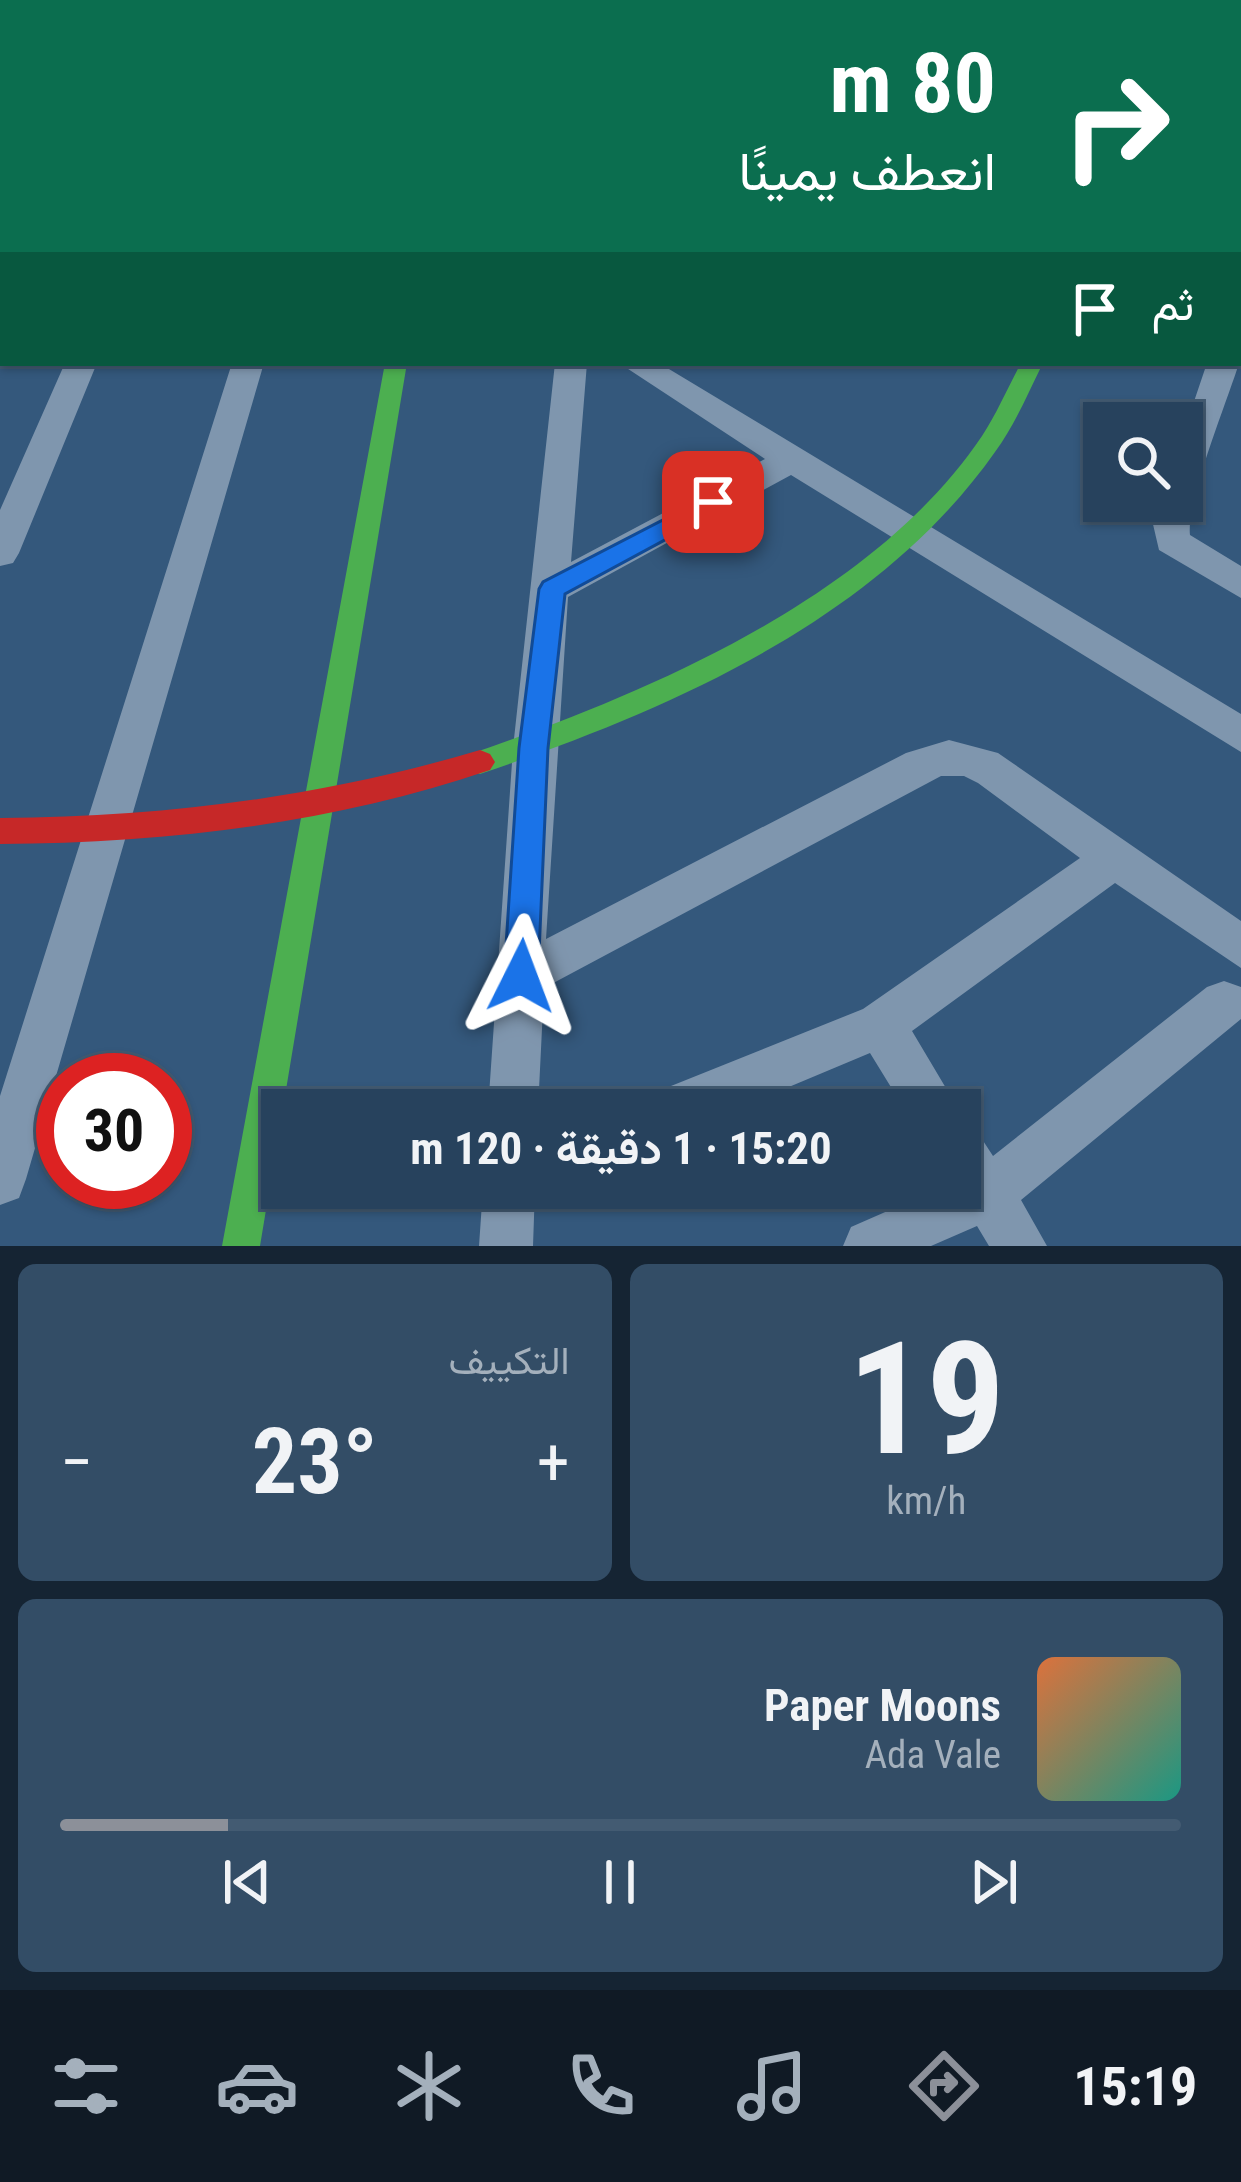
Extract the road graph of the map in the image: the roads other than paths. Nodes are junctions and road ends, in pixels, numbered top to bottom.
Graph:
1 (81, 366) edge
2 (247, 366) edge
3 (396, 366) edge
4 (571, 366) edge
5 (640, 366) edge
6 (1029, 366) edge
7 (1223, 366) edge
8 (1203, 426) edge
9 (793, 459) junction
10 (1170, 522) edge
11 (912, 532) junction
12 (0, 553) edge
13 (1241, 584) edge
14 (553, 589) junction
15 (1241, 735) edge
16 (534, 748) junction
17 (322, 807) junction
18 (0, 832) edge
19 (106, 833) junction
20 (1115, 858) junction
21 (1241, 947) edge
22 (521, 976) junction
23 (1224, 1003) dead end
24 (880, 1024) junction
25 (514, 1089) edge
26 (724, 1089) edge
27 (921, 1089) edge
28 (981, 1168) edge
29 (0, 1179) edge
30 (981, 1184) edge
31 (508, 1209) edge
32 (922, 1209) edge
33 (241, 1246) edge
34 (506, 1246) edge
35 (869, 1246) edge
36 (1020, 1246) edge

1 - 12 street
2 - 19 street
3 - 17 street
4 - 14 street
5 - 9 street
6 - 11 street
7 - 8 street
9 - 11 street
9 - 14 street
10 - 13 street
11 - 15 street
11 - 16 street
14 - 16 street
16 - 17 street
16 - 22 street
17 - 19 street
17 - 33 street
18 - 19 street
19 - 29 street
20 - 21 street
20 - 22 street
20 - 24 street
22 - 25 street
23 - 28 street
24 - 26 street
24 - 27 street
30 - 36 street
31 - 34 street
32 - 35 street

